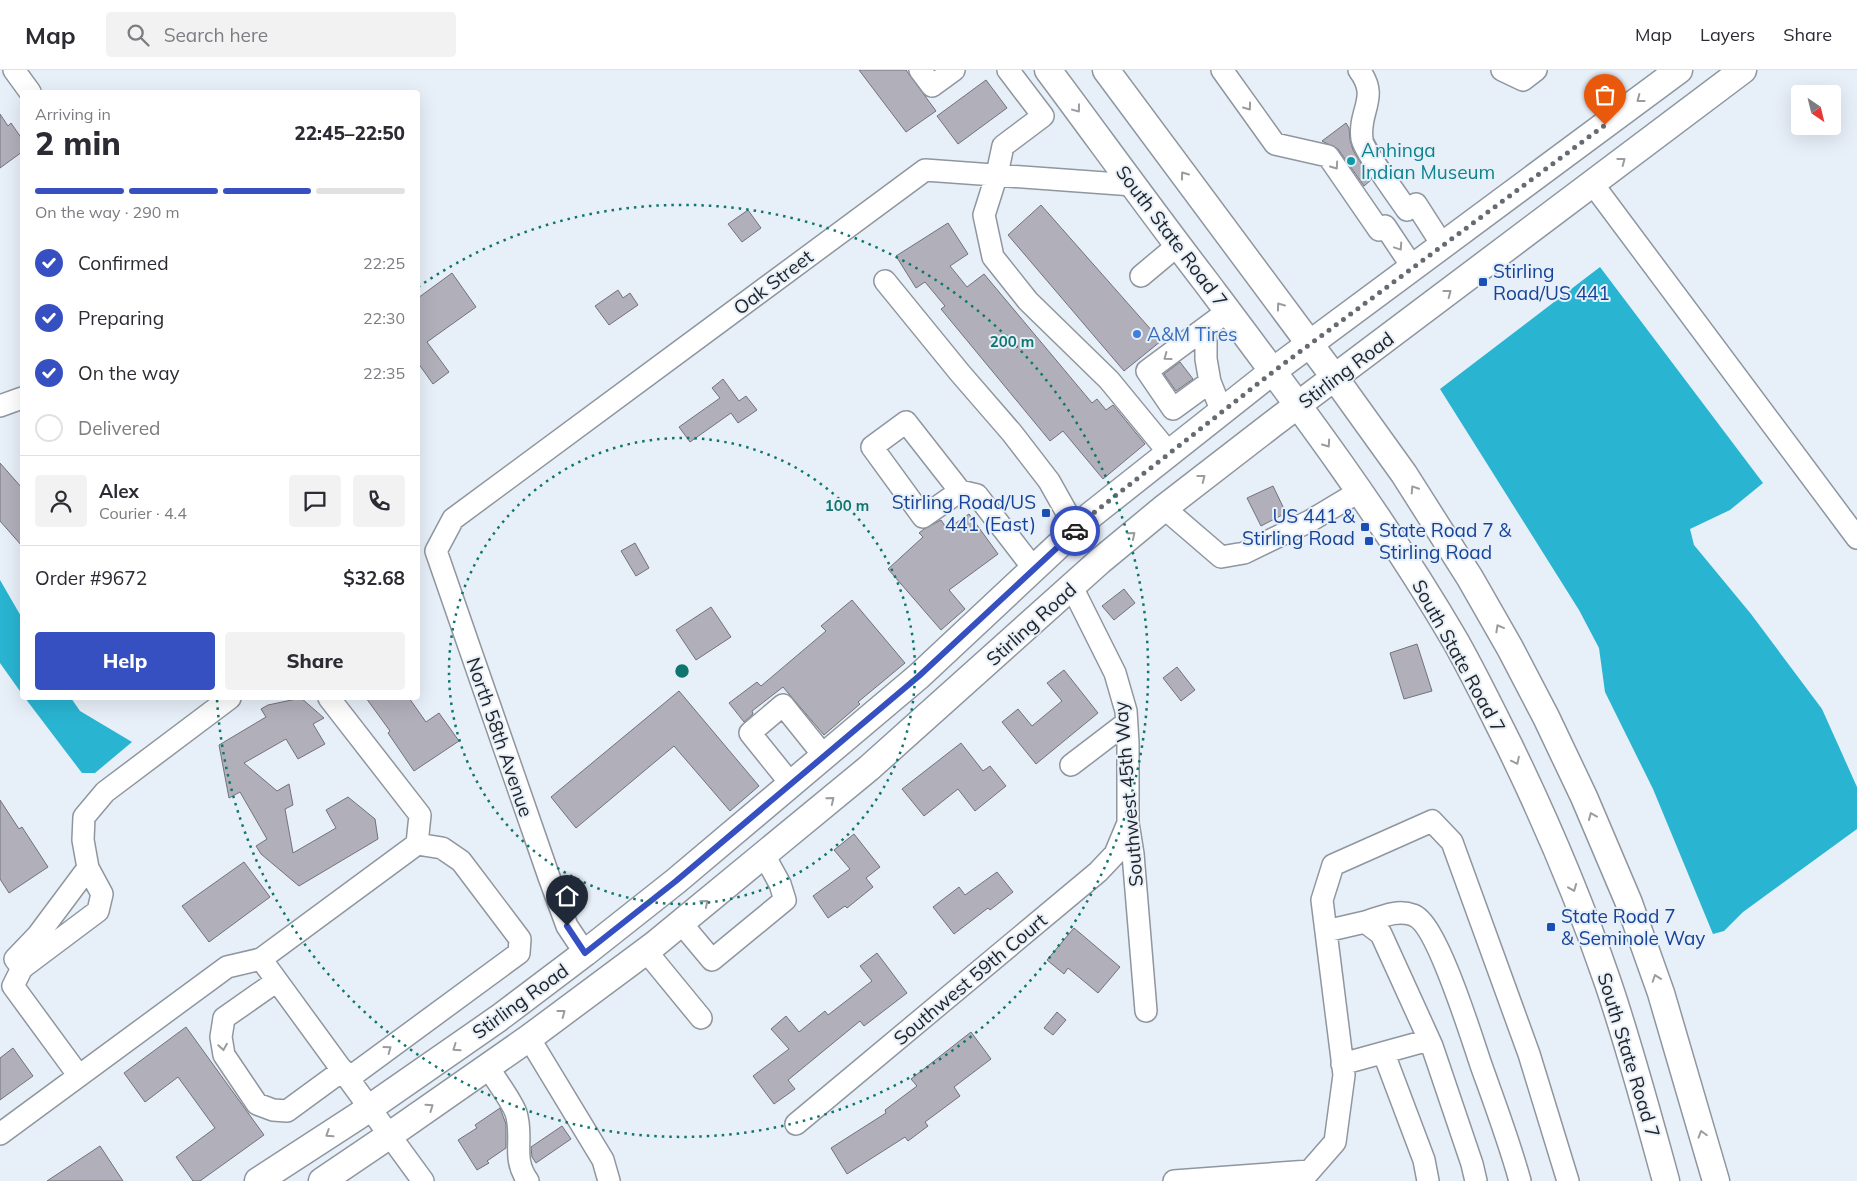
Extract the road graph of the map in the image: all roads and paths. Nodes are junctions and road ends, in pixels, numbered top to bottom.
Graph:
1 (14, 70) edge
2 (920, 70) edge
3 (954, 70) edge
4 (1008, 70) edge
5 (1048, 70) edge
6 (1106, 70) edge
7 (1222, 70) edge
8 (1359, 70) edge
9 (1502, 70) edge
10 (1679, 70) edge
11 (1743, 70) edge
12 (1529, 75) edge
13 (29, 90) edge
14 (997, 174) junction
15 (1592, 184) junction
16 (1133, 185) junction
17 (1178, 245) junction
18 (1443, 246) junction
19 (1414, 268) junction
20 (1141, 276) dead end
21 (885, 281) dead end
22 (1228, 311) junction
23 (1206, 328) junction
24 (1310, 344) junction
25 (1274, 371) junction
26 (1336, 378) junction
27 (1210, 382) junction
28 (20, 399) edge
29 (1299, 405) junction
30 (0, 406) edge
31 (1222, 412) junction
32 (1169, 453) junction
33 (1360, 491) junction
34 (960, 492) dead end
35 (1164, 508) junction
36 (453, 518) joint
37 (1076, 529) junction
38 (1857, 538) edge
39 (1034, 570) junction
40 (1072, 587) junction
41 (937, 660) junction
42 (227, 700) edge
43 (331, 700) edge
44 (926, 718) junction
45 (1126, 723) junction
46 (824, 756) junction
47 (1071, 765) dead end
48 (791, 784) junction
49 (1128, 823) junction
50 (417, 844) junction
51 (764, 855) junction
52 (88, 868) junction
53 (1365, 922) junction
54 (681, 923) junction
55 (1326, 931) junction
56 (646, 951) junction
57 (585, 953) junction
58 (260, 959) junction
59 (22, 968) junction
60 (277, 981) junction
61 (1146, 1011) dead end
62 (701, 1018) dead end
63 (529, 1038) junction
64 (1429, 1040) junction
65 (1384, 1054) junction
66 (1342, 1064) junction
67 (488, 1067) junction
68 (346, 1074) junction
69 (79, 1076) junction
70 (370, 1108) junction
71 (796, 1124) dead end
72 (0, 1134) edge
73 (390, 1135) junction
74 (1305, 1176) edge
75 (1236, 1178) edge
76 (258, 1181) edge
77 (322, 1181) edge
78 (423, 1181) edge
79 (528, 1181) edge
80 (609, 1181) edge
81 (1174, 1181) edge
82 (1428, 1181) edge
83 (1476, 1181) edge
84 (1520, 1181) edge
85 (1568, 1181) edge
86 (1666, 1181) edge
87 (1716, 1181) edge

1 - 13 street
2 - 3 street
4 - 14 street
5 -> 16 main road, South State Road 7
24 -> 6 main road
7 -> 19 street
8 - 18 street
9 - 12 street
10 -> 18 main road, Stirling Road
15 -> 11 main road, Stirling Road
14 - 16 street, Oak Street
14 - 32 street
14 - 36 street, Oak Street
26 -> 15 main road, Stirling Road
15 - 38 street
16 - 17 main road, South State Road 7
17 - 20 street
17 - 22 main road, South State Road 7
18 - 19 main road, Stirling Road
19 - 24 main road, Stirling Road
21 - 37 street
22 - 23 street
22 - 25 main road, South State Road 7
23 - 27 street
23 -> 27 street
24 - 25 main road, Stirling Road
24 - 26 main road
25 - 29 main road, South State Road 7
25 - 31 main road, Stirling Road
26 - 29 main road, Stirling Road
87 -> 26 main road
27 - 31 street
28 - 30 street
29 -> 33 main road, South State Road 7
35 -> 29 main road, Stirling Road
31 - 32 main road, Stirling Road
32 - 37 main road, Stirling Road
33 - 35 street
33 -> 86 main road, South State Road 7
34 - 39 street
40 -> 35 main road, Stirling Road
36 - 57 street, North 58th Avenue
37 - 39 main road, Stirling Road
39 - 41 main road, Stirling Road
40 - 44 main road, Stirling Road
40 - 45 street, Southwest 45th Way
41 - 44 main road
41 - 46 main road, Stirling Road
42 - 52 street
43 - 50 street
51 -> 44 main road, Stirling Road
45 - 47 street
45 - 49 street, Southwest 45th Way
46 - 48 main road, Stirling Road
46 - 48 street
48 - 57 main road, Stirling Road
49 - 61 street, Southwest 45th Way
49 - 71 street, Southwest 59th Court
50 - 58 street
68 -> 50 street
54 -> 51 main road, Stirling Road
51 - 54 street
52 - 59 street
52 - 59 street
53 - 55 street
53 - 64 street
53 - 84 street
54 - 56 main road, Stirling Road
55 - 66 street
55 - 85 street
56 - 62 street
63 -> 56 main road, Stirling Road
57 -> 70 main road, Stirling Road
58 - 60 street
58 - 69 street
59 - 69 street
60 - 68 street
60 -> 68 street
63 - 67 main road, Stirling Road
63 - 80 street
64 - 65 street
64 - 83 street
65 - 66 street
65 - 82 street
66 - 74 street
73 -> 67 main road, Stirling Road
67 - 79 street
68 - 70 street
69 - 72 street
70 - 73 street
70 -> 76 main road, Stirling Road
73 - 77 main road, Stirling Road
73 - 78 street
74 - 75 street
75 - 81 street

